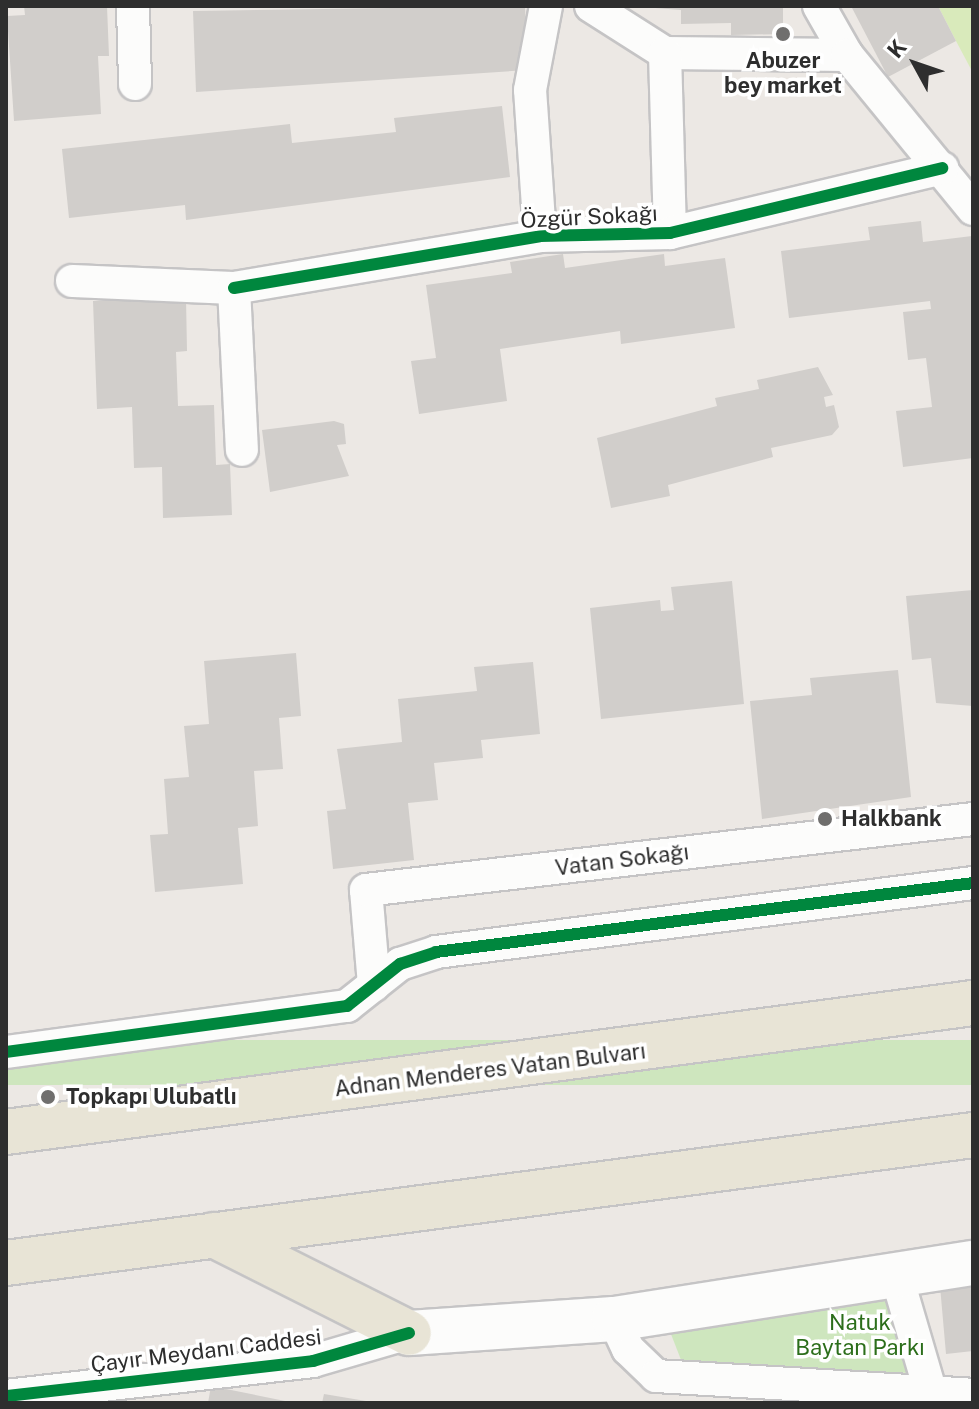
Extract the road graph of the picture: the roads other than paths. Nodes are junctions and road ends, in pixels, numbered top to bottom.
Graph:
1 (133, 6) edge
2 (546, 6) edge
3 (591, 6) edge
4 (819, 6) edge
5 (665, 53) junction
6 (847, 55) junction
7 (135, 84) dead end
8 (942, 168) junction
9 (973, 209) edge
10 (670, 233) junction
11 (540, 236) junction
12 (72, 281) dead end
13 (234, 288) junction
14 (242, 450) dead end
15 (973, 819) edge
16 (973, 883) edge
17 (374, 985) junction
18 (973, 1003) edge
19 (6, 1052) edge
20 (6, 1132) edge
21 (973, 1135) edge
22 (214, 1235) junction
23 (6, 1263) edge
24 (973, 1263) edge
25 (897, 1277) junction
26 (614, 1319) junction
27 (409, 1333) junction
28 (204, 1388) edge
29 (931, 1393) junction
30 (973, 1395) edge
31 (6, 1396) edge

1 - 7 street
2 - 11 street
3 - 5 street
4 - 6 street
5 - 6 street
5 - 10 street
6 - 8 street
8 - 9 street
8 - 10 street, Özgür Sokağı
10 - 11 street, Özgür Sokağı
11 - 13 street, Özgür Sokağı
12 - 13 street, Özgür Sokağı
13 - 14 street
15 - 17 street, Vatan Sokağı
16 - 17 street
17 - 19 street
18 - 20 main road, Adnan Menderes Vatan Bulvarı
21 - 22 main road
22 - 23 main road
22 - 27 main road
24 - 25 main road, Çayır Meydanı Caddesi
25 - 26 main road, Çayır Meydanı Caddesi
25 - 29 street
26 - 27 main road, Çayır Meydanı Caddesi
26 - 29 street
27 - 28 street, Çayır Meydanı Caddesi
28 - 31 street, Çayır Meydanı Caddesi
29 - 30 street

